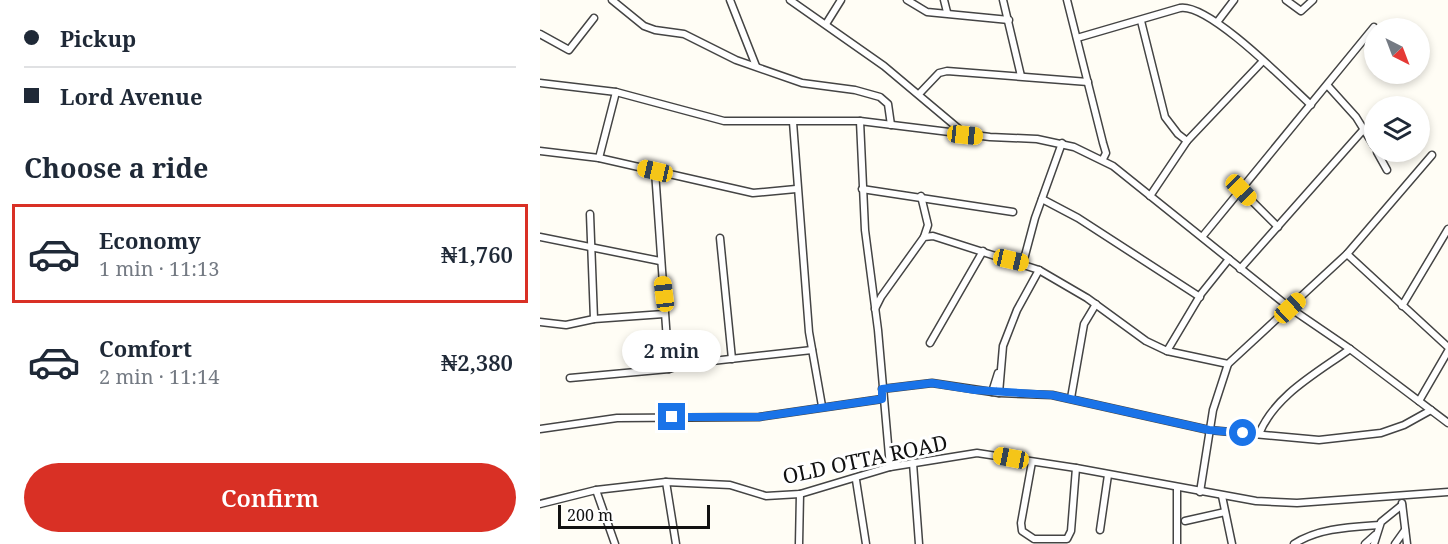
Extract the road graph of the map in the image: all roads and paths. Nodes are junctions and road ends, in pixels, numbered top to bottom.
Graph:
1 (612, 0) edge
2 (730, 0) edge
3 (790, 0) edge
4 (841, 0) edge
5 (907, 0) edge
6 (944, 0) edge
7 (1003, 0) edge
8 (1067, 0) edge
9 (1234, 0) edge
10 (1286, 0) edge
11 (1313, 0) edge
12 (947, 12) junction
13 (594, 18) dead end
14 (1009, 20) junction
15 (1141, 21) junction
16 (1218, 21) junction
17 (826, 24) junction
18 (540, 34) edge
19 (1077, 38) junction
20 (1364, 40) edge
21 (1262, 62) junction
22 (756, 66) junction
23 (1021, 76) junction
24 (1088, 82) junction
25 (540, 83) edge
26 (1328, 86) junction
27 (616, 92) junction
28 (919, 94) junction
29 (1311, 105) junction
30 (860, 121) junction
31 (793, 122) junction
32 (891, 125) junction
33 (1364, 129) joint
34 (965, 135) junction
35 (1187, 141) junction
36 (1062, 143) junction
37 (540, 151) edge
38 (1432, 155) dead end
39 (599, 158) junction
40 (1103, 159) junction
41 (1383, 162) edge
42 (1387, 170) dead end
43 (655, 171) junction
44 (796, 189) junction
45 (862, 189) junction
46 (1241, 190) junction
47 (921, 196) junction
48 (1150, 196) junction
49 (1042, 199) junction
50 (1013, 212) dead end
51 (590, 214) dead end
52 (928, 225) junction
53 (1278, 227) junction
54 (1448, 229) edge
55 (933, 236) junction
56 (540, 237) edge
57 (924, 237) junction
58 (1202, 237) junction
59 (720, 238) dead end
60 (591, 248) junction
61 (983, 251) junction
62 (1347, 254) junction
63 (1229, 259) junction
64 (660, 261) junction
65 (1023, 263) junction
66 (1240, 269) junction
67 (1039, 270) junction
68 (1200, 297) junction
69 (1096, 304) junction
70 (1402, 306) junction
71 (1290, 308) junction
72 (875, 309) junction
73 (664, 314) junction
74 (594, 319) junction
75 (540, 322) edge
76 (930, 343) dead end
77 (1350, 349) junction
78 (1448, 349) edge
79 (812, 350) junction
80 (1167, 351) junction
81 (732, 359) junction
82 (1228, 364) junction
83 (669, 369) junction
84 (570, 378) dead end
85 (882, 389) junction
86 (995, 392) junction
87 (1071, 398) junction
88 (882, 399) junction
89 (1419, 401) junction
90 (822, 406) junction
91 (1431, 410) junction
92 (1448, 423) edge
93 (540, 429) edge
94 (1209, 430) junction
95 (1259, 434) junction
96 (1032, 462) junction
97 (913, 463) junction
98 (890, 467) junction
99 (1077, 468) junction
100 (1108, 475) junction
101 (856, 480) junction
102 (666, 482) junction
103 (1177, 488) junction
104 (596, 490) junction
105 (1200, 492) junction
106 (1448, 492) edge
107 (801, 494) junction
108 (1222, 496) junction
109 (1402, 497) junction
110 (540, 504) edge
111 (1402, 505) junction
112 (1225, 512) junction
113 (1185, 521) dead end
114 (1379, 525) junction
115 (1100, 530) dead end
116 (1405, 530) junction
117 (1375, 534) junction
118 (615, 544) edge
119 (676, 544) edge
120 (799, 544) edge
121 (866, 544) edge
122 (919, 544) edge
123 (1177, 544) edge
124 (1232, 544) edge
125 (1294, 544) edge
126 (1365, 544) edge
127 (1374, 544) edge
128 (1395, 544) edge
129 (1407, 544) edge

1 - 22 street
2 - 22 street
3 - 17 street
4 - 17 street
5 - 12 street
6 - 12 street
7 - 14 street
8 - 19 street
9 - 16 street
10 - 11 street
12 - 14 street
13 - 18 street
14 - 23 street
15 - 16 street
15 - 19 street
15 - 35 street
16 - 21 street
17 - 28 street
19 - 24 street
20 - 26 street
21 - 29 street
21 - 35 street
22 - 32 street
23 - 24 street
23 - 28 street
24 - 40 street
25 - 27 street
26 - 29 street
26 - 33 street
27 - 31 street
27 - 39 street
28 - 34 street
29 - 46 street
30 - 31 street
30 - 32 street
30 - 45 street
31 - 44 street
32 - 34 street
33 - 53 street
34 - 36 street
35 - 48 street
36 - 40 street
36 - 49 street
37 - 39 street
38 - 62 street
39 - 43 street
40 - 48 street
41 - 42 street
43 - 44 street
43 - 64 street
44 - 79 street
45 - 47 street
45 - 72 street
46 - 53 street
46 - 58 street
47 - 50 street
47 - 52 street
48 - 58 street
49 - 65 street
49 - 68 street
51 - 60 street
52 - 55 street
52 - 57 street
53 - 66 street
54 - 70 street
55 - 57 street
55 - 61 street
56 - 60 street
57 - 72 street
58 - 63 street
59 - 81 street
60 - 64 street
60 - 74 street
61 - 65 street
61 - 76 street
62 - 70 street
62 - 71 street
63 - 66 street
63 - 68 street
64 - 73 street
65 - 67 street
66 - 71 street
67 - 69 street
67 - 86 street
68 - 80 street
69 - 80 street
69 - 87 street
70 - 78 street
71 - 77 street
71 - 82 street
72 - 85 street
73 - 74 street
73 - 83 street
74 - 75 street
77 - 89 street
77 - 95 street
78 - 89 street
79 - 81 street
79 - 90 street
80 - 82 street
81 - 83 street
82 - 94 street
83 - 84 street
85 - 86 street
85 - 88 street
86 - 87 street
87 - 94 street
88 - 90 street
88 - 98 street
89 - 91 street
90 - 93 street
91 - 92 street
91 - 95 street
94 - 95 street
94 - 105 street
96 - 97 street, OLD OTTA ROAD
96 - 99 street, OLD OTTA ROAD
96 - 99 street
97 - 98 street, OLD OTTA ROAD
97 - 122 street
98 - 101 street, OLD OTTA ROAD
99 - 100 street, OLD OTTA ROAD
100 - 103 street, OLD OTTA ROAD
100 - 115 street
101 - 107 street, OLD OTTA ROAD
101 - 121 street
102 - 104 street, OLD OTTA ROAD
102 - 107 street, OLD OTTA ROAD
102 - 119 street
103 - 105 street, OLD OTTA ROAD
103 - 123 street
104 - 110 street, OLD OTTA ROAD
104 - 118 street
105 - 108 street, OLD OTTA ROAD
106 - 109 street, OLD OTTA ROAD
107 - 120 street
108 - 109 street, OLD OTTA ROAD
108 - 112 street
109 - 111 street
111 - 114 street
111 - 116 street
112 - 113 street
112 - 124 street
114 - 117 street
114 - 125 street
116 - 128 street
116 - 129 street
117 - 126 street
117 - 127 street

